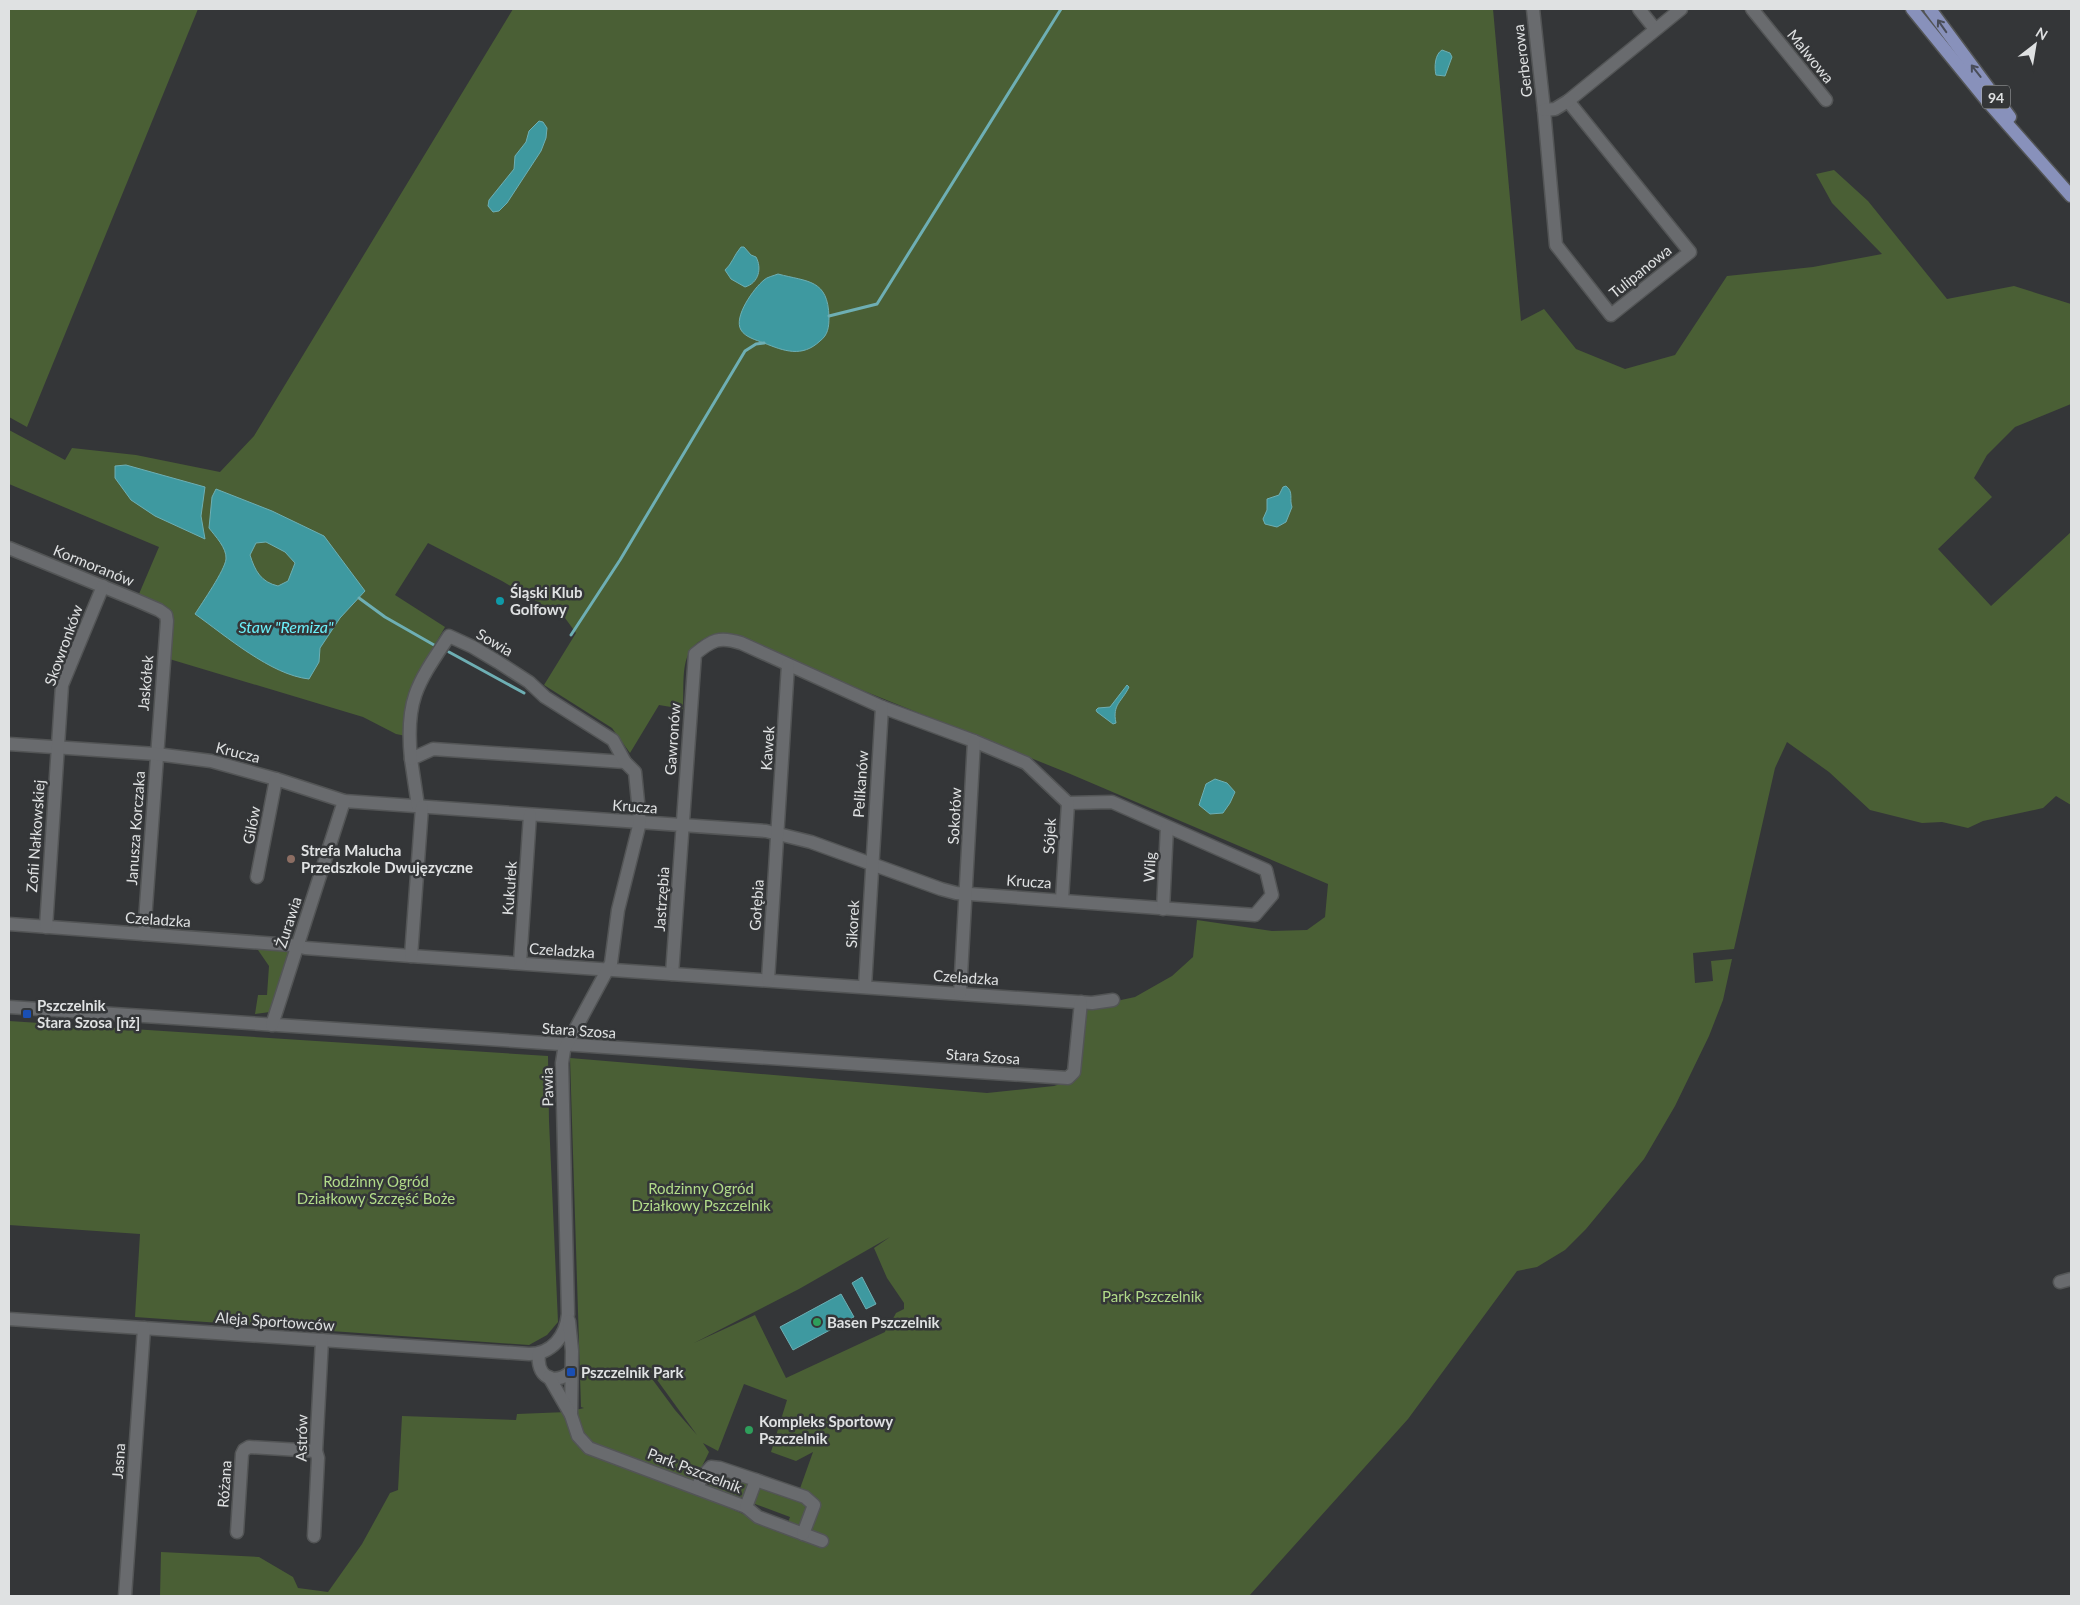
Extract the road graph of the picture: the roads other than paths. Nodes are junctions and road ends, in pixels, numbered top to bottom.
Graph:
1 (1533, 9) edge
2 (1639, 9) edge
3 (1682, 9) edge
4 (1752, 9) edge
5 (1912, 9) edge
6 (1930, 9) edge
7 (1655, 30) junction
8 (1568, 100) junction
9 (1826, 100) dead end
10 (1544, 110) junction
11 (2034, 154) junction
12 (2071, 196) edge
13 (9, 548) edge
14 (103, 586) junction
15 (166, 615) joint
16 (788, 665) junction
17 (882, 707) junction
18 (974, 741) junction
19 (9, 744) edge
20 (58, 747) junction
21 (156, 754) junction
22 (411, 759) junction
23 (626, 762) junction
24 (276, 779) junction
25 (344, 801) junction
26 (1068, 804) junction
27 (420, 807) junction
28 (530, 814) junction
29 (640, 822) junction
30 (682, 826) junction
31 (1167, 827) junction
32 (777, 833) junction
33 (872, 863) junction
34 (257, 877) dead end
35 (966, 893) junction
36 (1062, 900) junction
37 (1163, 909) junction
38 (9, 924) edge
39 (46, 927) junction
40 (144, 934) junction
41 (297, 946) junction
42 (411, 956) junction
43 (520, 963) junction
44 (608, 970) junction
45 (672, 974) junction
46 (768, 980) junction
47 (865, 986) junction
48 (960, 993) junction
49 (1113, 1000) dead end
50 (1081, 1002) junction
51 (9, 1007) edge
52 (272, 1025) junction
53 (567, 1045) junction
54 (568, 1314) junction
55 (9, 1319) edge
56 (144, 1328) junction
57 (322, 1340) junction
58 (544, 1351) junction
59 (572, 1359) junction
60 (571, 1372) junction
61 (549, 1377) junction
62 (571, 1415) junction
63 (316, 1451) junction
64 (756, 1480) junction
65 (697, 1488) junction
66 (746, 1507) junction
67 (237, 1532) dead end
68 (803, 1534) junction
69 (314, 1536) dead end
70 (822, 1541) dead end
71 (125, 1596) edge

1 - 10 street, Gerberowa
2 - 7 street
3 - 7 street
4 - 9 street, Malwowa
5 - 11 main road, 94
11 -> 6 main road, 94
7 - 8 street
8 - 10 street
8 - 10 street, Tulipanowa
11 - 12 main road, 94
13 - 14 street, Kormoranów
14 - 15 street, Kormoranów
14 - 20 street, Skowronków
15 - 21 street, Jaskółek
16 - 17 street
16 - 30 street, Gawronów
16 - 32 street, Kawek
17 - 18 street
17 - 33 street, Pelikanów
18 - 26 street
18 - 35 street, Sokołów
19 - 20 street, Krucza
20 - 21 street, Krucza
20 - 39 street, Zofii Nałkowskiej
21 - 24 street, Krucza
21 - 40 street, Janusza Korczaka
22 - 23 street
22 - 23 street, Sowia
22 - 27 street, Sowia
23 - 29 street, Sowia
24 - 25 street, Krucza
24 - 34 street, Gilów
25 - 27 street, Krucza
25 - 41 street, Żurawia
26 - 31 street
26 - 36 street, Sójek
27 - 28 street, Krucza
27 - 42 street, Sowia
28 - 29 street, Krucza
28 - 43 street, Kukułek
29 - 30 street, Krucza
29 - 44 street, Pawia
30 - 32 street, Krucza
30 - 45 street, Jastrzębia
31 - 37 street, Wilg
31 - 37 street, Krucza
32 - 33 street, Krucza
32 - 46 street, Gołębia
33 - 35 street, Krucza
33 - 47 street, Sikorek
35 - 36 street, Krucza
35 - 48 street, Sokołów
36 - 37 street, Krucza
38 - 39 street, Czeladzka
39 - 40 street, Czeladzka
40 - 41 street, Czeladzka
41 - 42 street, Czeladzka
41 - 52 street, Żurawia
42 - 43 street, Czeladzka
43 - 44 street, Czeladzka
44 - 45 street, Czeladzka
44 - 53 street, Pawia
45 - 46 street, Czeladzka
46 - 47 street, Czeladzka
47 - 48 street, Czeladzka
48 - 50 street, Czeladzka
49 - 50 street, Czeladzka
50 - 53 street, Stara Szosa
51 - 52 street, Stara Szosa
52 - 53 street, Stara Szosa
53 - 54 street, Pawia
54 - 58 street, Pawia
54 - 59 street, Park Pszczelnik
55 - 56 street, Aleja Sportowców
56 - 57 street, Aleja Sportowców
56 - 71 street, Jasna
57 - 58 street, Aleja Sportowców
57 - 63 street, Astrów
58 - 59 street
58 - 61 street, Park Pszczelnik
59 - 60 street, Park Pszczelnik
60 - 61 street
60 - 62 street, Park Pszczelnik
61 - 62 street, Park Pszczelnik
62 - 65 street, Park Pszczelnik
63 - 67 street, Różana
63 - 69 street, Astrów
64 - 65 street
64 - 66 street
64 - 68 street
65 - 66 street, Park Pszczelnik
66 - 68 street, Park Pszczelnik
68 - 70 street, Park Pszczelnik

